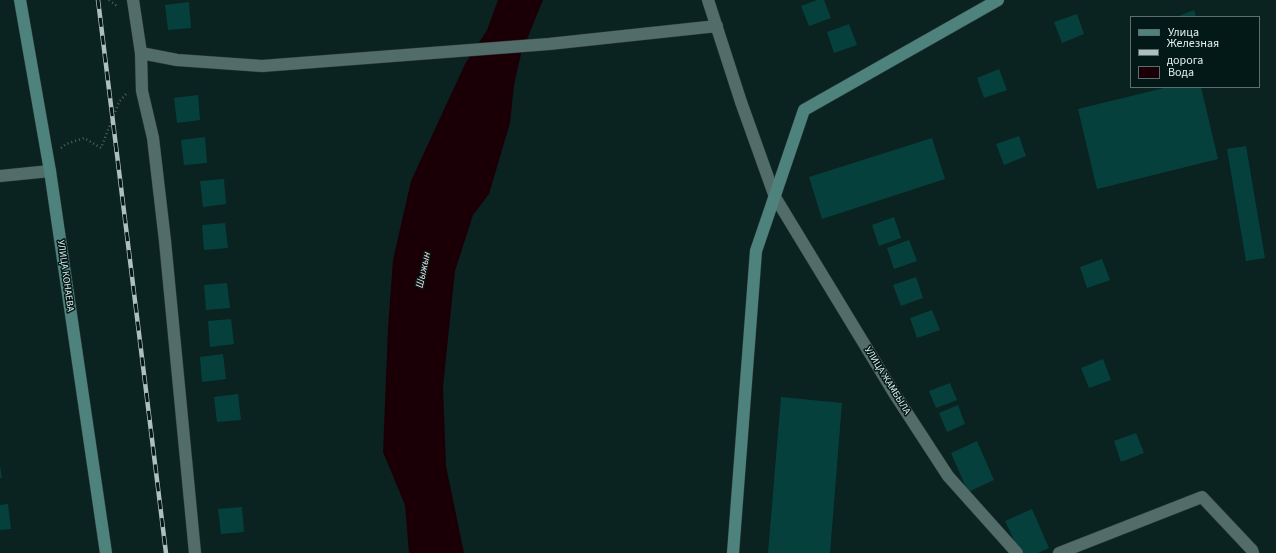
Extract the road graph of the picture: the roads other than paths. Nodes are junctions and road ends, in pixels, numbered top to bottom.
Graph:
1 (20, 0) edge
2 (133, 0) edge
3 (708, 0) edge
4 (998, 0) edge
5 (717, 26) junction
6 (141, 53) junction
7 (50, 171) junction
8 (0, 176) edge
9 (775, 197) junction
10 (106, 553) edge
11 (195, 553) edge
12 (733, 553) edge
13 (1017, 553) edge
14 (1059, 553) edge
15 (1253, 553) edge

1 - 7 street, УЛИЦА КОНАЕВА
2 - 6 street
3 - 5 street, УЛИЦА ЖАМБЫЛА
4 - 9 street
5 - 6 street
5 - 9 street, УЛИЦА ЖАМБЫЛА
6 - 11 street
7 - 8 street
7 - 10 street, УЛИЦА КОНАЕВА
9 - 12 street
9 - 13 street, УЛИЦА ЖАМБЫЛА
14 - 15 street

